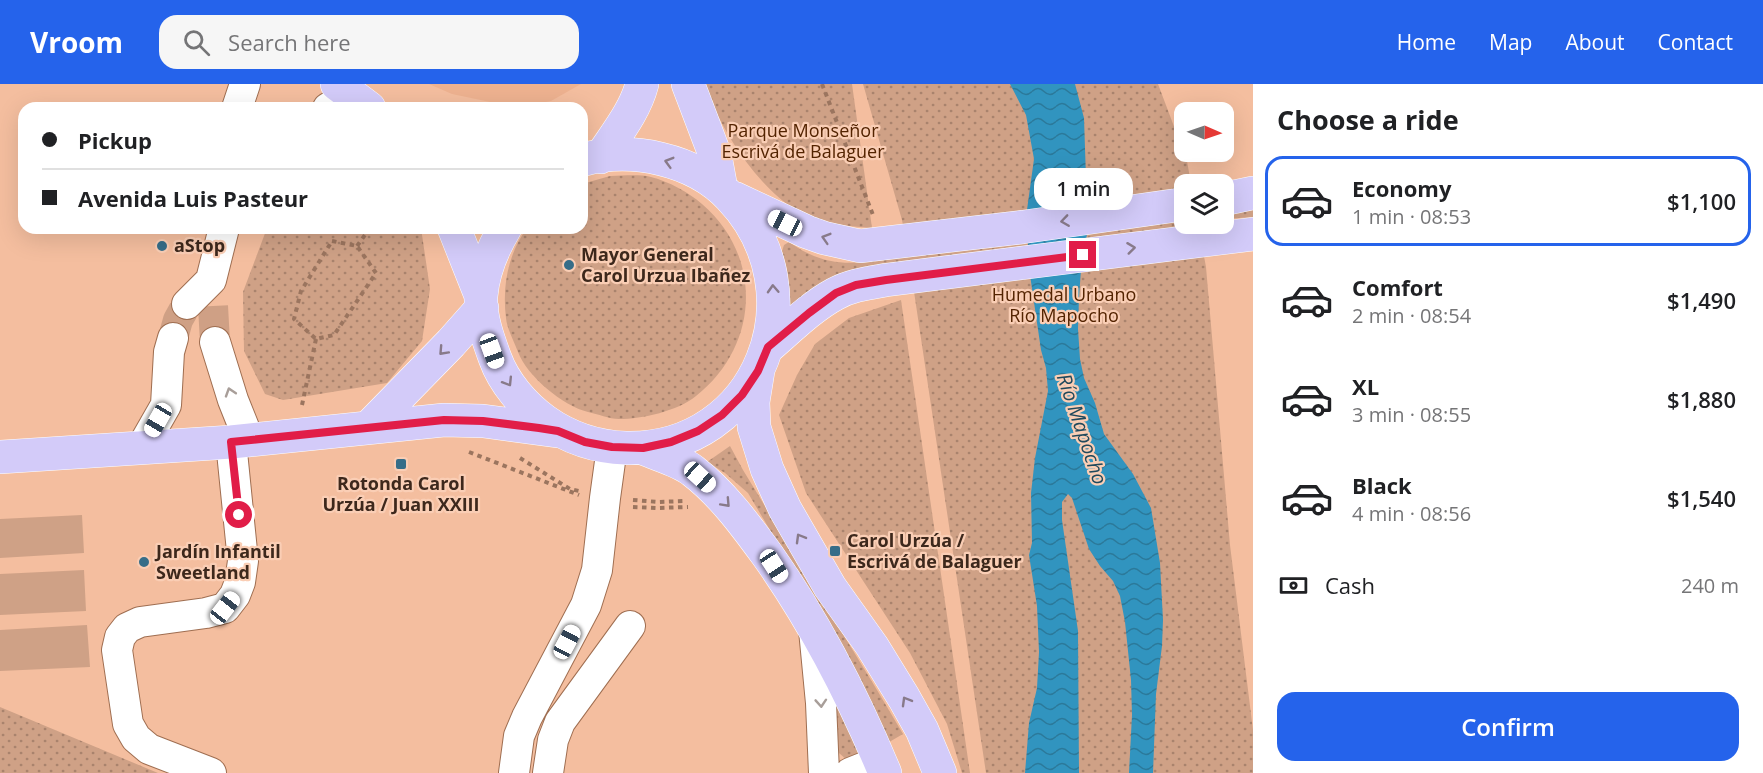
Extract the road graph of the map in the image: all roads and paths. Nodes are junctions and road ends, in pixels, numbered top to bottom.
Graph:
1 (245, 84) edge
2 (642, 84) edge
3 (688, 84) edge
4 (822, 84) edge
5 (239, 102) edge
6 (588, 158) edge
7 (588, 159) edge
8 (725, 192) junction
9 (1174, 206) edge
10 (222, 234) edge
11 (366, 234) edge
12 (456, 234) edge
13 (501, 234) edge
14 (1244, 235) edge
15 (887, 244) junction
16 (357, 246) junction
17 (204, 297) tunnel mouth
18 (482, 302) junction
19 (173, 338) tunnel mouth
20 (316, 339) junction
21 (215, 342) tunnel mouth
22 (763, 359) junction
23 (368, 428) junction
24 (558, 431) junction
25 (295, 436) junction
26 (240, 441) junction
27 (142, 447) junction
28 (628, 448) junction
29 (465, 451) dead end
30 (0, 457) edge
31 (518, 457) dead end
32 (692, 500) dead end
33 (604, 501) junction
34 (698, 506) dead end
35 (813, 624) junction
36 (630, 626) dead end
37 (921, 730) junction
38 (882, 767) edge
39 (211, 773) edge
40 (514, 773) edge
41 (548, 773) edge
42 (824, 773) edge
43 (849, 773) edge
44 (940, 773) edge

1 - 5 street
2 - 6 main road
3 - 8 main road
4 - 15 path
8 -> 7 main road
15 -> 8 main road
22 -> 8 main road
9 -> 15 main road
10 - 17 street
11 - 16 path
12 - 18 main road
13 - 18 main road
22 -> 14 main road
16 - 20 path
16 - 20 path
18 -> 23 main road
18 -> 24 main road
19 - 27 street
20 - 25 path
26 -> 21 street
22 - 28 main road
37 -> 22 main road
23 - 24 main road
23 - 25 main road
24 - 28 main road
25 - 26 main road
26 - 27 main road
26 - 39 street
27 - 30 main road
28 - 33 street
28 -> 35 main road
29 - 33 path
31 - 33 path
32 - 33 path
33 - 34 path
33 - 40 street
35 - 38 main road
35 -> 42 street
36 - 41 street
37 - 38 main road
37 - 44 main road
38 - 43 street

